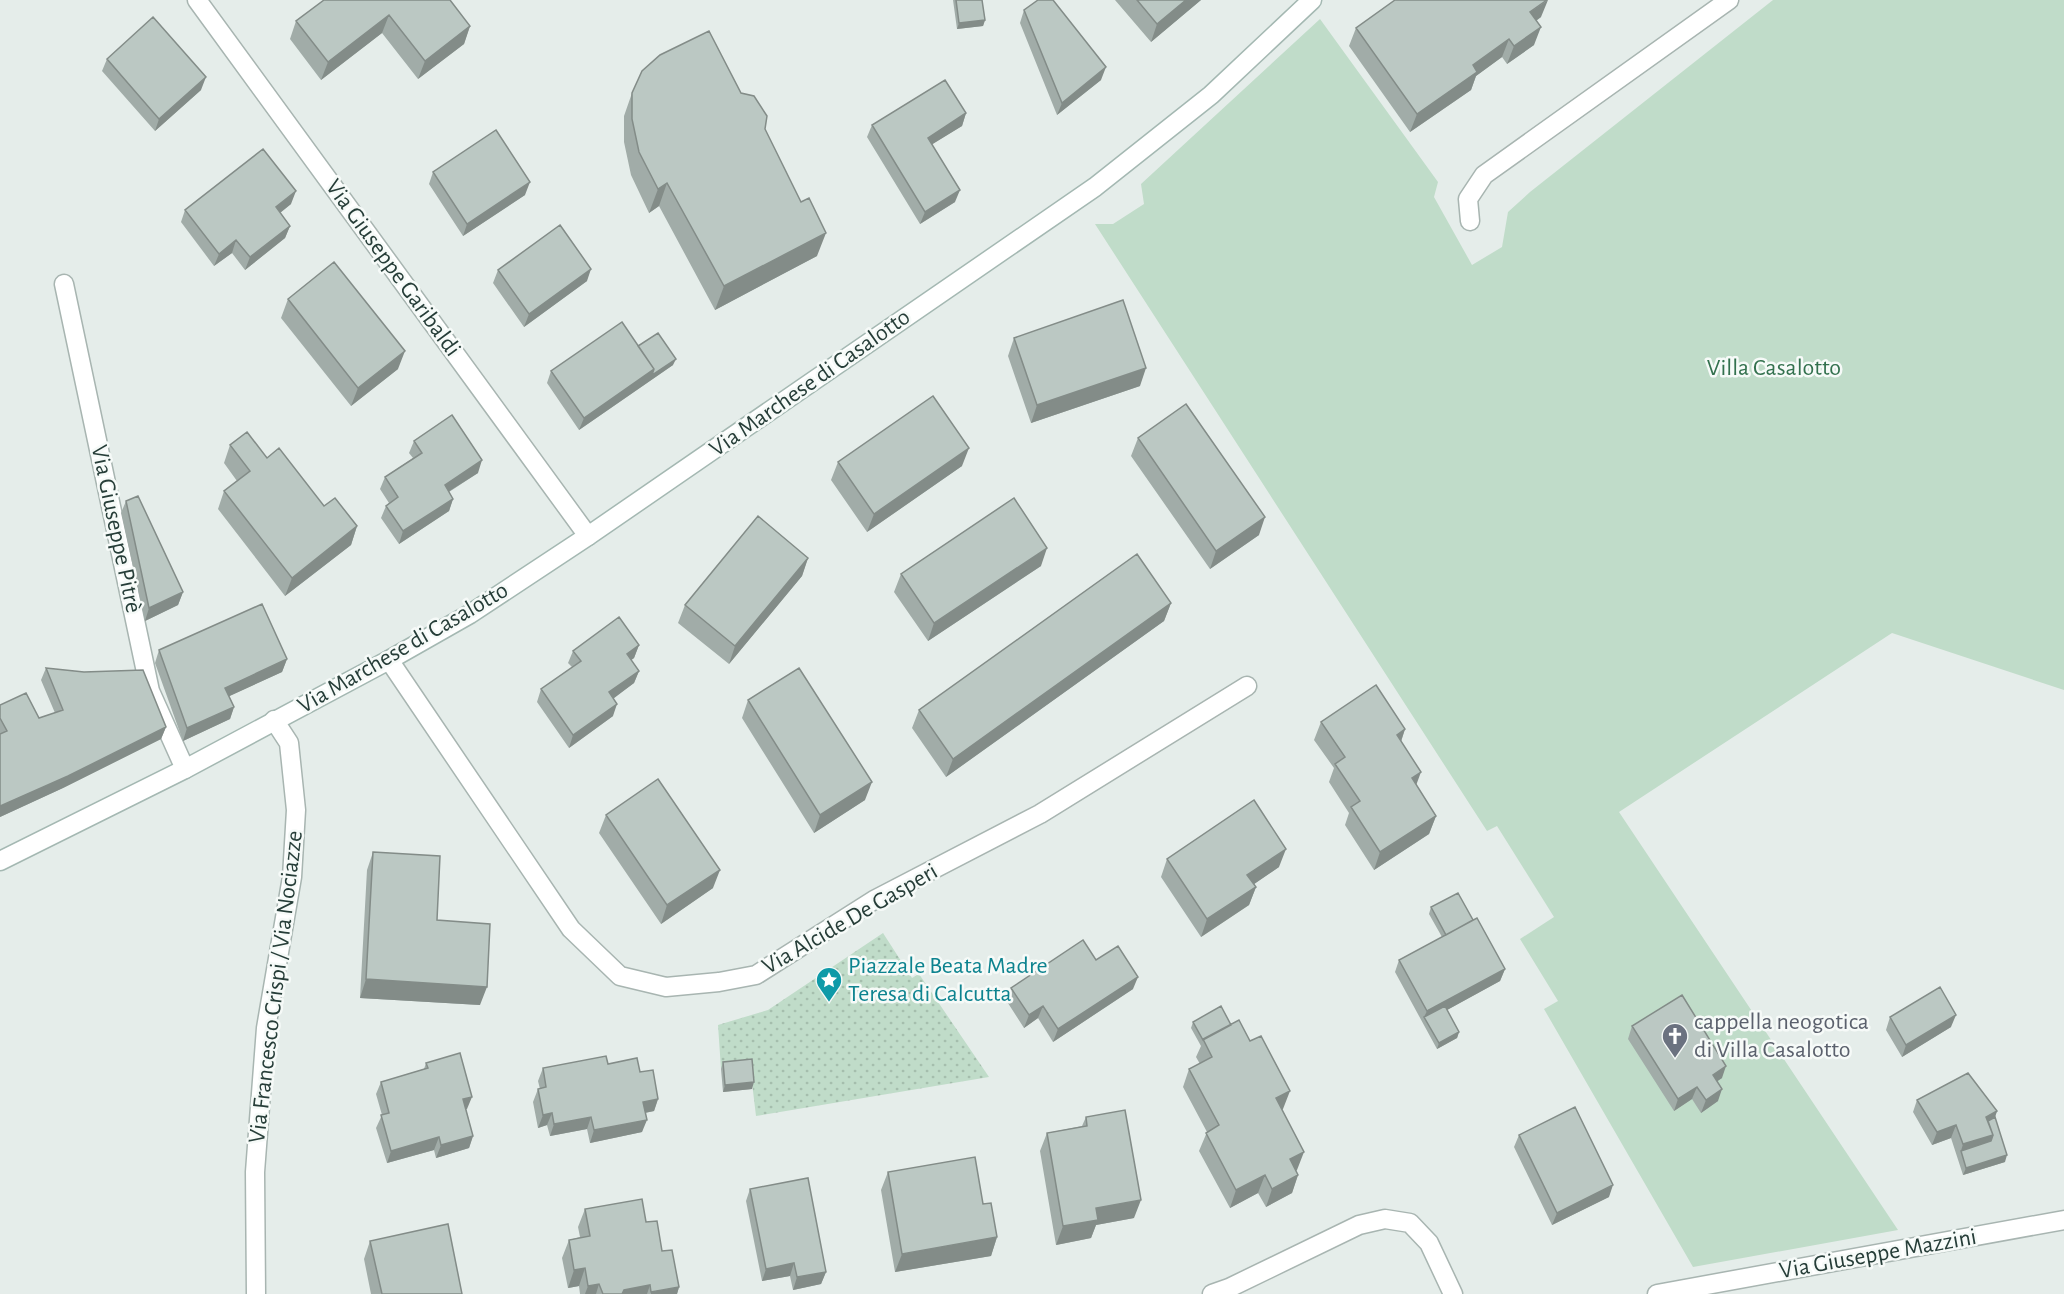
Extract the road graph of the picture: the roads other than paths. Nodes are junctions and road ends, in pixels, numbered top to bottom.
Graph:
1 (197, 0) edge
2 (1312, 0) edge
3 (1729, 0) edge
4 (1470, 221) dead end
5 (64, 284) dead end
6 (588, 536) junction
7 (389, 660) junction
8 (1247, 686) dead end
9 (274, 720) junction
10 (185, 769) junction
11 (0, 861) edge
12 (2064, 1220) edge
13 (256, 1294) edge
14 (1212, 1294) edge
15 (1453, 1294) edge
16 (1657, 1294) edge

1 - 6 street, Via Giuseppe Garibaldi
2 - 6 street, Via Marchese di Casalotto
3 - 4 street
5 - 10 street, Via Giuseppe Pitrè
6 - 7 street, Via Marchese di Casalotto
7 - 8 street, Via Alcide De Gasperi
7 - 9 street, Via Marchese di Casalotto
9 - 10 street, Via Marchese di Casalotto
9 - 13 street, Via Francesco Crispi / Via Nociazze
10 - 11 street, Via Marchese di Casalotto
12 - 16 street, Via Giuseppe Mazzini
14 - 15 street

